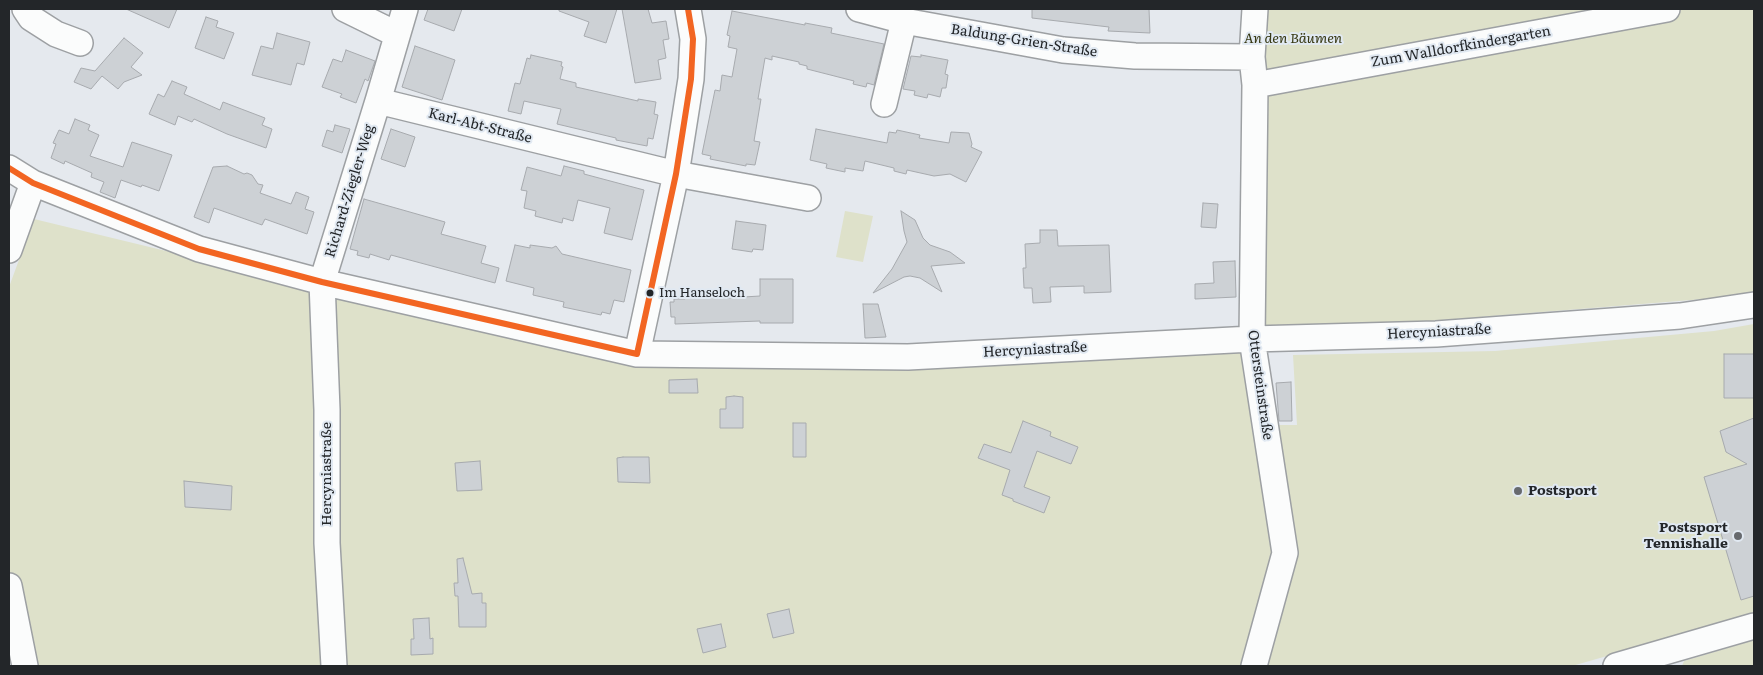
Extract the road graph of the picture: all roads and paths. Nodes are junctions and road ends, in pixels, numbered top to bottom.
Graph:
1 (25, 9) edge
2 (345, 9) edge
3 (405, 9) edge
4 (688, 9) edge
5 (859, 9) edge
6 (1255, 9) edge
7 (1667, 9) edge
8 (904, 21) junction
9 (396, 34) junction
10 (80, 43) dead end
11 (1252, 57) junction
12 (1255, 85) junction
13 (378, 101) junction
14 (884, 104) dead end
15 (9, 168) edge
16 (676, 174) junction
17 (33, 183) junction
18 (808, 198) dead end
19 (9, 250) edge
20 (322, 282) junction
21 (1754, 305) edge
22 (1252, 339) junction
23 (636, 354) junction
24 (9, 586) edge
25 (1754, 626) edge
26 (25, 666) edge
27 (334, 666) edge
28 (1254, 666) edge
29 (1616, 666) edge

1 - 10 street
2 - 9 street
3 - 9 street
4 - 16 street
5 - 8 street, Baldung-Grien-Straße
6 - 11 street, Ottersteinstraße
7 - 12 street, Zum Walldorfkindergarten
8 - 11 street, Baldung-Grien-Straße
8 - 14 street
9 - 13 street
11 - 12 street, Ottersteinstraße
12 - 22 street, Ottersteinstraße
13 - 16 street, Karl-Abt-Straße
13 - 20 street, Richard-Ziegler-Weg
15 - 17 street, Hercyniastraße
16 - 18 street, Karl-Abt-Straße
16 - 23 street
17 - 19 street
17 - 20 street, Hercyniastraße
20 - 23 street, Hercyniastraße
20 - 27 street, Hercyniastraße
21 - 22 street, Hercyniastraße
22 - 23 street, Hercyniastraße
22 - 28 street, Ottersteinstraße
24 - 26 street
25 - 29 street

